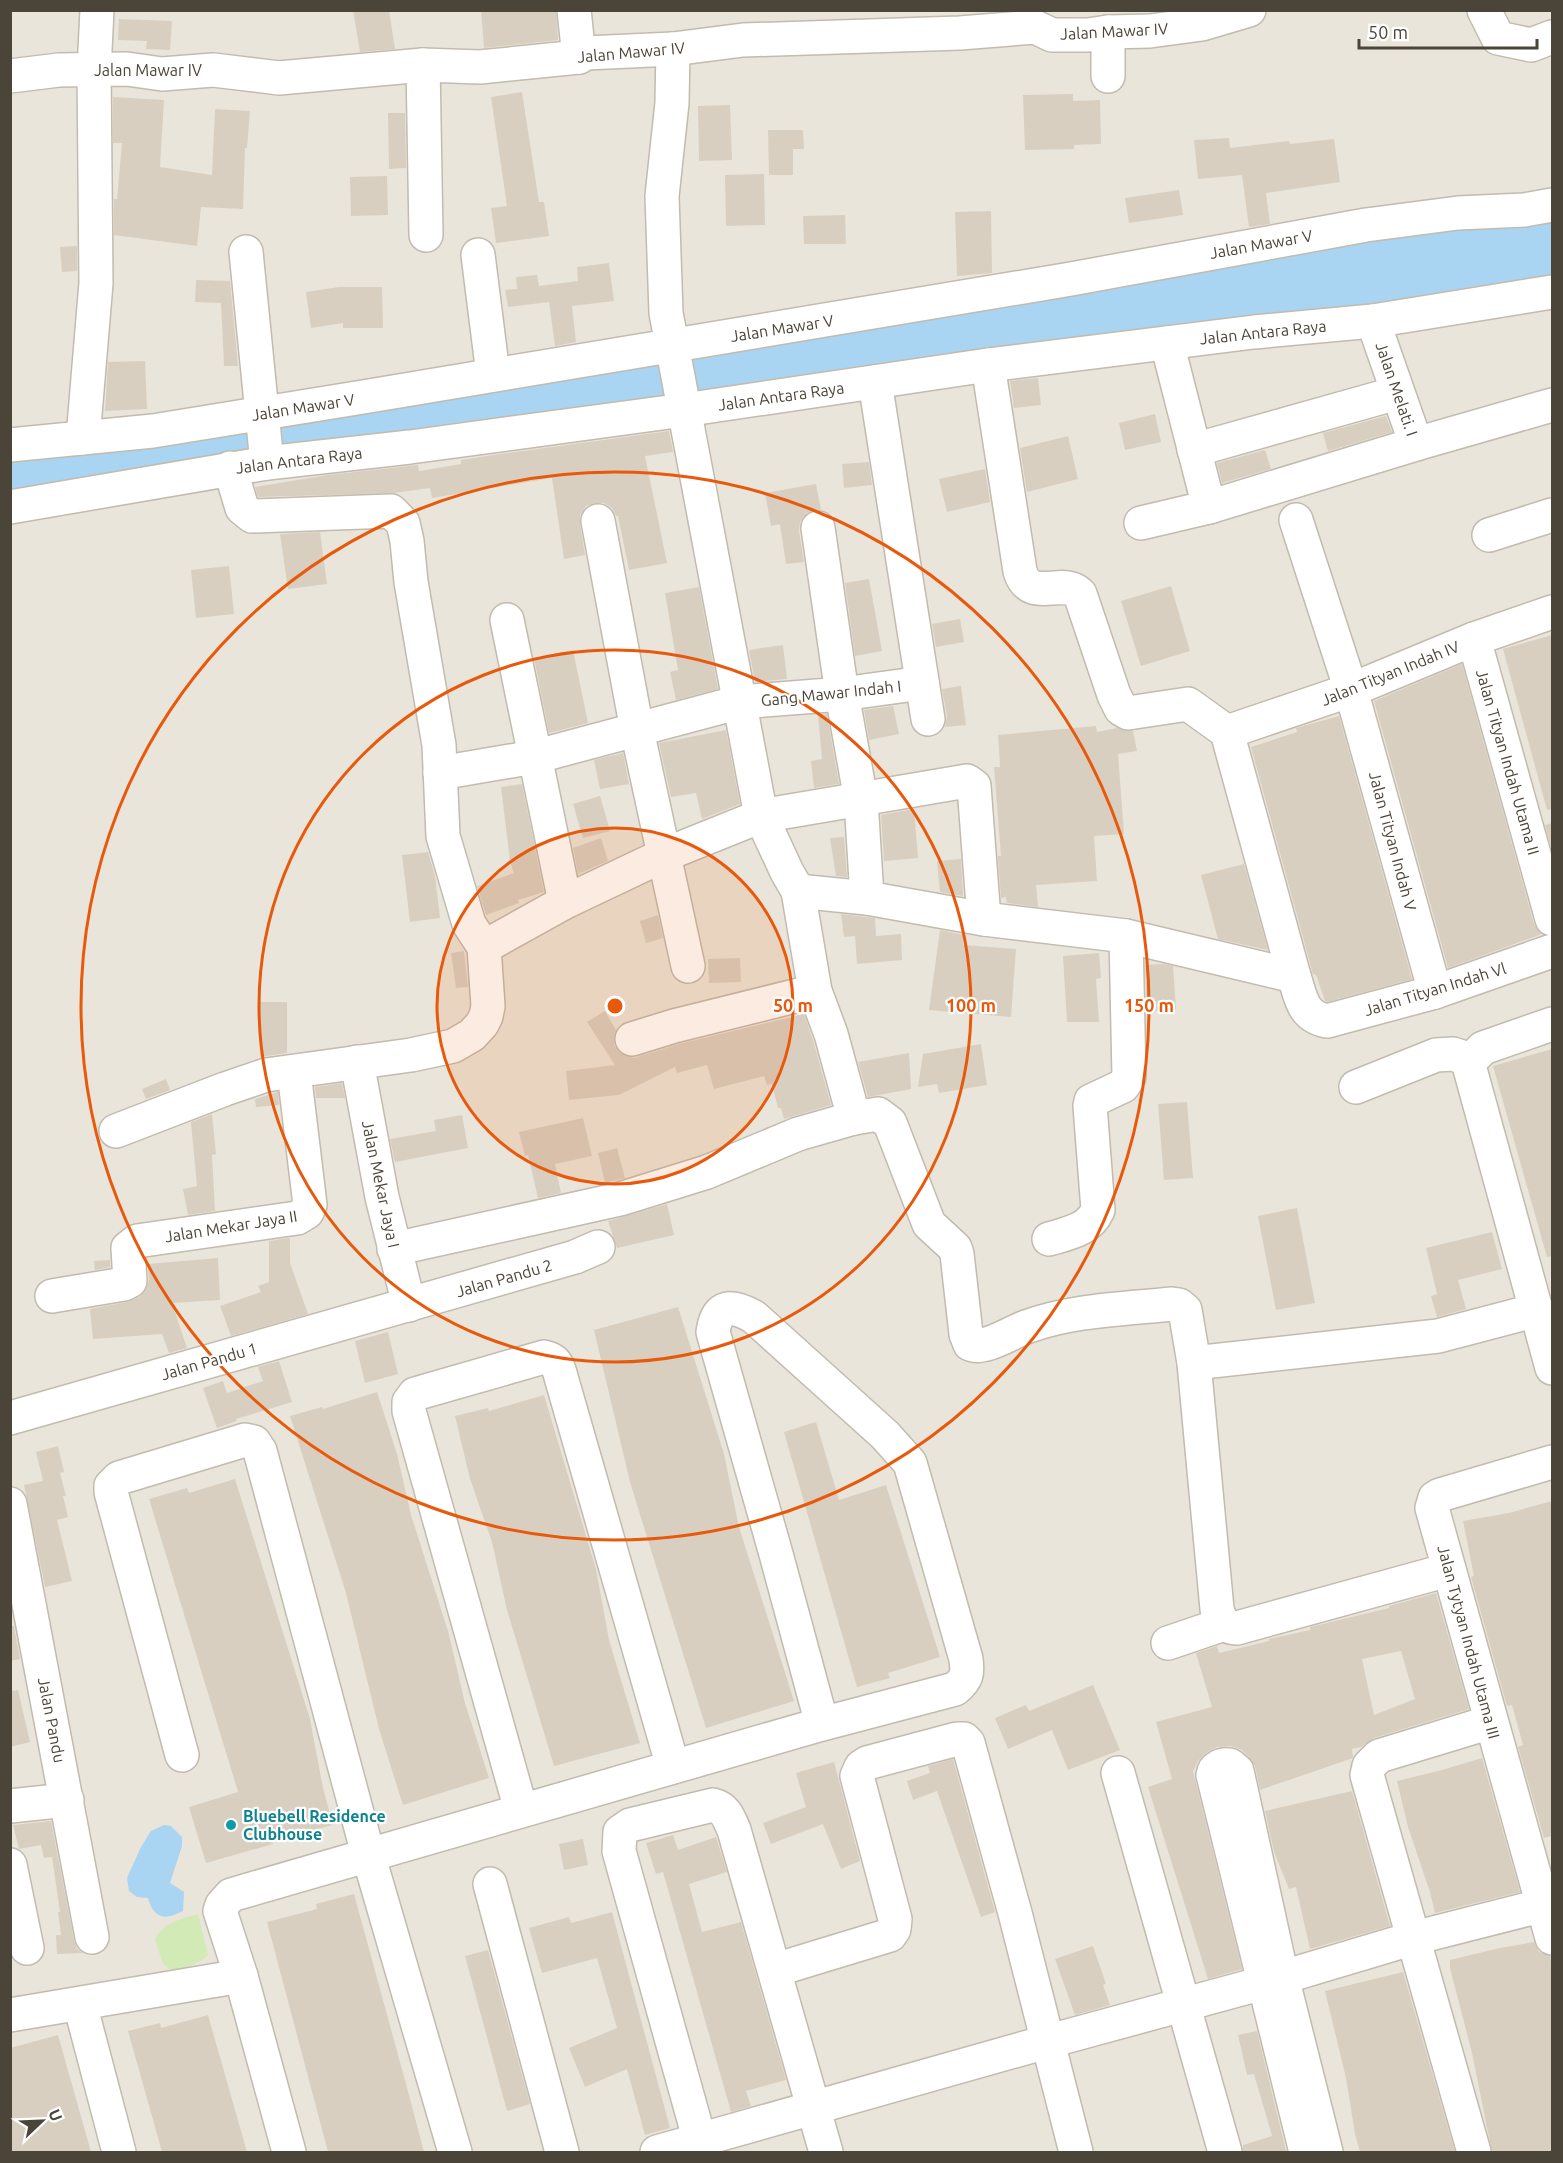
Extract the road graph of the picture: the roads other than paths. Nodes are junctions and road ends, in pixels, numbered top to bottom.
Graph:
1 (97, 10) edge
2 (574, 10) edge
3 (1249, 10) edge
4 (1484, 10) edge
5 (1065, 22) edge
6 (1108, 32) junction
7 (1552, 37) edge
8 (673, 49) junction
9 (579, 57) junction
10 (423, 65) junction
11 (94, 70) junction
12 (10, 76) edge
13 (1108, 76) dead end
14 (1552, 205) edge
15 (426, 235) dead end
16 (246, 252) dead end
17 (478, 255) dead end
18 (1552, 292) edge
19 (1373, 321) junction
20 (1167, 343) junction
21 (672, 345) junction
22 (988, 365) junction
23 (493, 374) junction
24 (875, 382) junction
25 (1396, 393) junction
26 (1552, 405) edge
27 (684, 410) junction
28 (261, 413) junction
29 (83, 438) junction
30 (1422, 442) junction
31 (10, 445) edge
32 (1194, 450) junction
33 (265, 454) junction
34 (230, 468) junction
35 (10, 507) edge
36 (1209, 507) junction
37 (1552, 515) edge
38 (1296, 520) dead end
39 (598, 521) dead end
40 (1141, 524) dead end
41 (818, 528) dead end
42 (1489, 535) dead end
43 (1552, 612) edge
44 (507, 620) dead end
45 (1474, 639) junction
46 (922, 683) junction
47 (1351, 690) junction
48 (842, 694) junction
49 (740, 702) junction
50 (928, 719) dead end
51 (637, 730) junction
52 (1227, 732) junction
53 (534, 757) junction
54 (440, 773) junction
55 (861, 800) junction
56 (761, 816) junction
57 (664, 855) junction
58 (798, 891) junction
59 (867, 898) junction
60 (565, 902) junction
61 (984, 919) junction
62 (1552, 919) edge
63 (1126, 936) junction
64 (484, 947) junction
65 (1552, 951) edge
66 (688, 966) dead end
67 (1294, 976) junction
68 (815, 991) junction
69 (1434, 992) junction
70 (1552, 1024) edge
71 (632, 1040) dead end
72 (1471, 1060) junction
73 (357, 1062) junction
74 (294, 1072) junction
75 (1356, 1088) dead end
76 (854, 1118) junction
77 (116, 1131) dead end
78 (1049, 1239) dead end
79 (598, 1247) dead end
80 (394, 1249) junction
81 (52, 1296) dead end
82 (409, 1305) junction
83 (1537, 1310) junction
84 (1194, 1363) junction
85 (1552, 1368) edge
86 (10, 1418) edge
87 (1552, 1462) edge
88 (10, 1504) edge
89 (1448, 1570) junction
90 (1224, 1624) junction
91 (1168, 1643) dead end
92 (1491, 1722) junction
93 (822, 1724) junction
94 (182, 1755) dead end
95 (673, 1767) junction
96 (1118, 1773) dead end
97 (67, 1800) junction
98 (10, 1806) edge
99 (522, 1810) junction
100 (368, 1854) junction
101 (10, 1865) edge
102 (490, 1884) dead end
103 (1548, 1904) edge
104 (92, 1937) dead end
105 (1414, 1938) junction
106 (1552, 1938) edge
107 (27, 1948) dead end
108 (775, 1970) junction
109 (241, 1976) junction
110 (1272, 1980) junction
111 (80, 2004) junction
112 (1184, 2004) junction
113 (10, 2015) edge
114 (1046, 2042) junction
115 (814, 2108) junction
116 (701, 2147) edge
117 (119, 2152) edge
118 (289, 2152) edge
119 (455, 2152) edge
120 (562, 2152) edge
121 (657, 2152) edge
122 (826, 2152) edge
123 (1077, 2152) edge
124 (1225, 2152) edge
125 (1306, 2152) edge
126 (1326, 2152) edge
127 (1474, 2152) edge

1 - 11 street
2 - 9 street
3 - 6 street, Jalan Mawar IV
4 - 7 street
5 - 6 street, Jalan Mawar IV
5 - 8 street, Jalan Mawar IV
6 - 13 street
8 - 9 street, Jalan Mawar IV
8 - 21 street
9 - 10 street, Jalan Mawar IV
10 - 11 street, Jalan Mawar IV
10 - 15 street
11 - 12 street, Jalan Mawar IV
11 - 29 street
14 - 21 street, Jalan Mawar V
16 - 28 street
17 - 23 street
18 - 19 street, Jalan Antara Raya
19 - 20 street, Jalan Antara Raya
19 - 25 street, Jalan Melati. I
20 - 22 street, Jalan Antara Raya
20 - 32 street
21 - 23 street, Jalan Mawar V
21 - 27 street
22 - 24 street, Jalan Antara Raya
22 - 52 street
23 - 28 street, Jalan Mawar V
24 - 27 street, Jalan Antara Raya
24 - 46 street
25 - 30 street, Jalan Melati. I
25 - 32 street
26 - 30 street
27 - 33 street, Jalan Antara Raya
27 - 49 street
28 - 29 street, Jalan Mawar V
28 - 33 street
29 - 31 street, Jalan Mawar V
30 - 36 street
32 - 36 street
33 - 34 street, Jalan Antara Raya
34 - 35 street, Jalan Antara Raya
34 - 54 street
36 - 40 street
37 - 42 street
38 - 47 street, Jalan Tityan Indah V
39 - 51 street
41 - 48 street
43 - 45 street, Jalan Tityan Indah IV
44 - 53 street
45 - 47 street, Jalan Tityan Indah IV
45 - 62 street, Jalan Tityan Indah Utama II
46 - 48 street, Gang Mawar Indah I
46 - 50 street
47 - 52 street, Jalan Tityan Indah IV
47 - 69 street, Jalan Tityan Indah V
48 - 49 street, Gang Mawar Indah I
48 - 55 street
49 - 51 street, Gang Mawar Indah I
49 - 56 street
51 - 53 street, Gang Mawar Indah I
51 - 57 street
52 - 67 street
53 - 54 street, Gang Mawar Indah I
53 - 60 street
54 - 64 street
55 - 56 street
55 - 59 street
55 - 61 street
56 - 57 street
56 - 58 street
57 - 60 street
57 - 66 street
58 - 59 street
58 - 68 street
59 - 61 street
60 - 64 street
61 - 63 street
63 - 67 street
63 - 78 street
64 - 73 street
65 - 69 street, Jalan Tityan Indah Vl
67 - 69 street, Jalan Tityan Indah Vl
68 - 71 street
68 - 76 street
70 - 72 street
72 - 75 street
72 - 83 street
73 - 74 street
73 - 80 street, Jalan Mekar Jaya I
74 - 77 street
74 - 81 street, Jalan Mekar Jaya II
76 - 80 street
76 - 84 street
79 - 82 street, Jalan Pandu 2
80 - 82 street, Jalan Mekar Jaya I
82 - 86 street, Jalan Pandu 1
83 - 84 street
83 - 85 street
84 - 90 street
87 - 89 street, Jalan Tytyan Indah Utama III
88 - 97 street, Jalan Pandu
89 - 90 street
89 - 92 street, Jalan Tytyan Indah Utama III
90 - 91 street
92 - 103 street, Jalan Tytyan Indah Utama III
92 - 105 street
93 - 93 street
93 - 95 street
94 - 100 street
95 - 99 street
95 - 99 street
96 - 112 street
97 - 98 street
97 - 104 street, Jalan Pandu
99 - 100 street
100 - 109 street
100 - 119 street
101 - 107 street
102 - 120 street
103 - 105 street
103 - 106 street, Jalan Tytyan Indah Utama III
105 - 110 street
105 - 127 street
108 - 114 street
108 - 115 street
108 - 116 street
109 - 111 street
109 - 118 street
110 - 110 street
110 - 112 street
110 - 125 street
110 - 126 street
111 - 113 street
111 - 117 street
112 - 114 street
112 - 124 street
114 - 115 street
114 - 123 street
115 - 116 street
115 - 122 street
116 - 121 street

